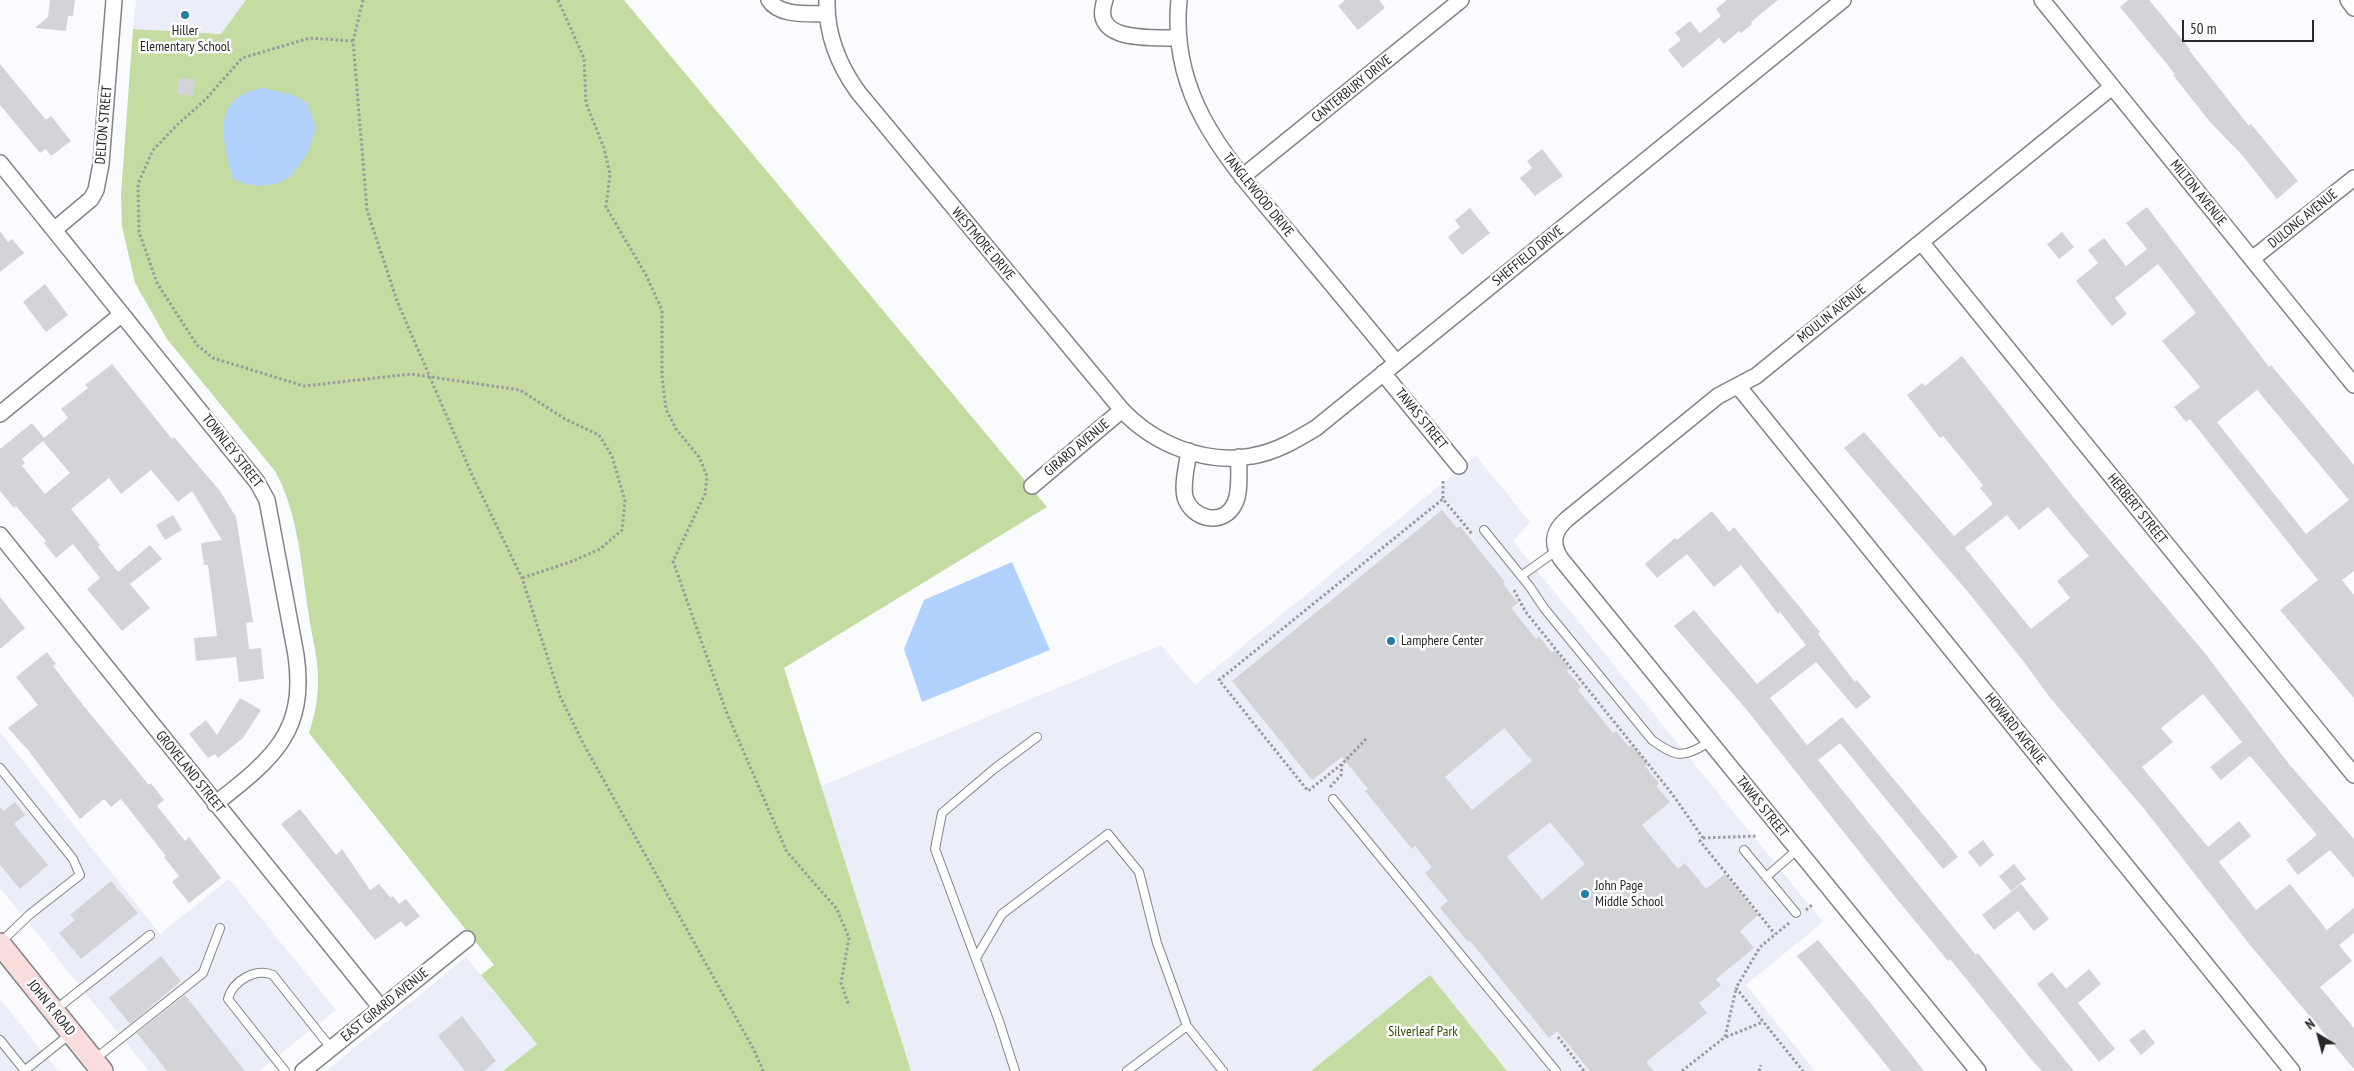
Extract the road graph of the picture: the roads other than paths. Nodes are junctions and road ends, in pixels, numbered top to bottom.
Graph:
1 (114, 0) edge
2 (769, 0) edge
3 (1105, 0) edge
4 (1179, 0) edge
5 (1461, 0) edge
6 (1843, 0) edge
7 (2042, 0) edge
8 (2348, 0) edge
9 (827, 7) edge
10 (2354, 8) edge
11 (1178, 38) junction
12 (2112, 87) junction
13 (0, 163) edge
14 (1242, 177) junction
15 (2354, 178) edge
16 (54, 230) junction
17 (1921, 242) junction
18 (2252, 259) junction
19 (122, 314) junction
20 (1396, 362) junction
21 (1383, 373) junction
22 (2354, 385) edge
23 (1738, 386) junction
24 (1122, 410) junction
25 (0, 414) edge
26 (1189, 452) junction
27 (1239, 457) junction
28 (1459, 466) dead end
29 (1032, 486) dead end
30 (1484, 530) dead end
31 (0, 535) edge
32 (1555, 546) junction
33 (1521, 576) junction
34 (1037, 737) dead end
35 (1709, 742) junction
36 (0, 768) edge
37 (2354, 775) edge
38 (1333, 799) dead end
39 (215, 804) junction
40 (1744, 850) dead end
41 (1797, 850) junction
42 (1766, 877) junction
43 (1797, 915) road end
44 (220, 928) dead end
45 (150, 934) dead end
46 (468, 939) dead end
47 (0, 944) edge
48 (976, 958) junction
49 (381, 1008) junction
50 (54, 1011) junction
51 (1187, 1026) junction
52 (72, 1033) junction
53 (0, 1040) edge
54 (331, 1048) junction
55 (98, 1066) edge
56 (24, 1071) edge
57 (285, 1071) edge
58 (303, 1071) edge
59 (1014, 1071) edge
60 (1127, 1071) edge
61 (1223, 1071) edge
62 (1556, 1071) edge
63 (1978, 1071) edge
64 (2292, 1071) edge

1 - 16 street, DELTON STREET
2 - 9 street
3 - 11 street
4 - 11 street, TANGLEWOOD DRIVE
5 - 14 street, CANTERBURY DRIVE
6 - 20 street, SHEFFIELD DRIVE
7 - 12 street, MILTON AVENUE
8 - 10 street
9 - 24 street, WESTMORE DRIVE
11 - 14 street, TANGLEWOOD DRIVE
12 - 17 street, MOULIN AVENUE
12 - 18 street, MILTON AVENUE
13 - 16 street, TOWNLEY STREET
14 - 20 street, TANGLEWOOD DRIVE
15 - 18 street, DULONG AVENUE
16 - 19 street, TOWNLEY STREET
17 - 23 street, MOULIN AVENUE
17 - 37 street, HERBERT STREET
18 - 22 street, MILTON AVENUE
19 - 25 street
19 - 39 street, TOWNLEY STREET
20 - 21 street, SHEFFIELD DRIVE
21 - 27 street, SHEFFIELD DRIVE
21 - 28 street, TAWAS STREET
23 - 32 street, MOULIN AVENUE
23 - 64 street, HOWARD AVENUE
24 - 26 street, WESTMORE DRIVE
24 - 29 street, GIRARD AVENUE
26 - 27 street, SHEFFIELD DRIVE
26 - 27 street
30 - 33 lane
31 - 39 street, GROVELAND STREET
32 - 33 lane
32 - 35 street, TAWAS STREET
33 - 35 lane
34 - 48 lane
35 - 41 street, TAWAS STREET
36 - 47 lane
38 - 62 lane
39 - 49 street, GROVELAND STREET
40 - 42 lane
41 - 42 lane
41 - 63 street, TAWAS STREET
42 - 43 lane
44 - 55 lane
45 - 50 lane
46 - 49 street, EAST GIRARD AVENUE
47 - 50 main road, JOHN R ROAD
48 - 51 lane
48 - 59 lane
49 - 54 street, EAST GIRARD AVENUE
50 - 52 main road, JOHN R ROAD
51 - 60 lane
51 - 61 lane
52 - 55 main road, JOHN R ROAD
52 - 56 lane
53 - 56 lane
54 - 57 lane
54 - 58 street, EAST GIRARD AVENUE

